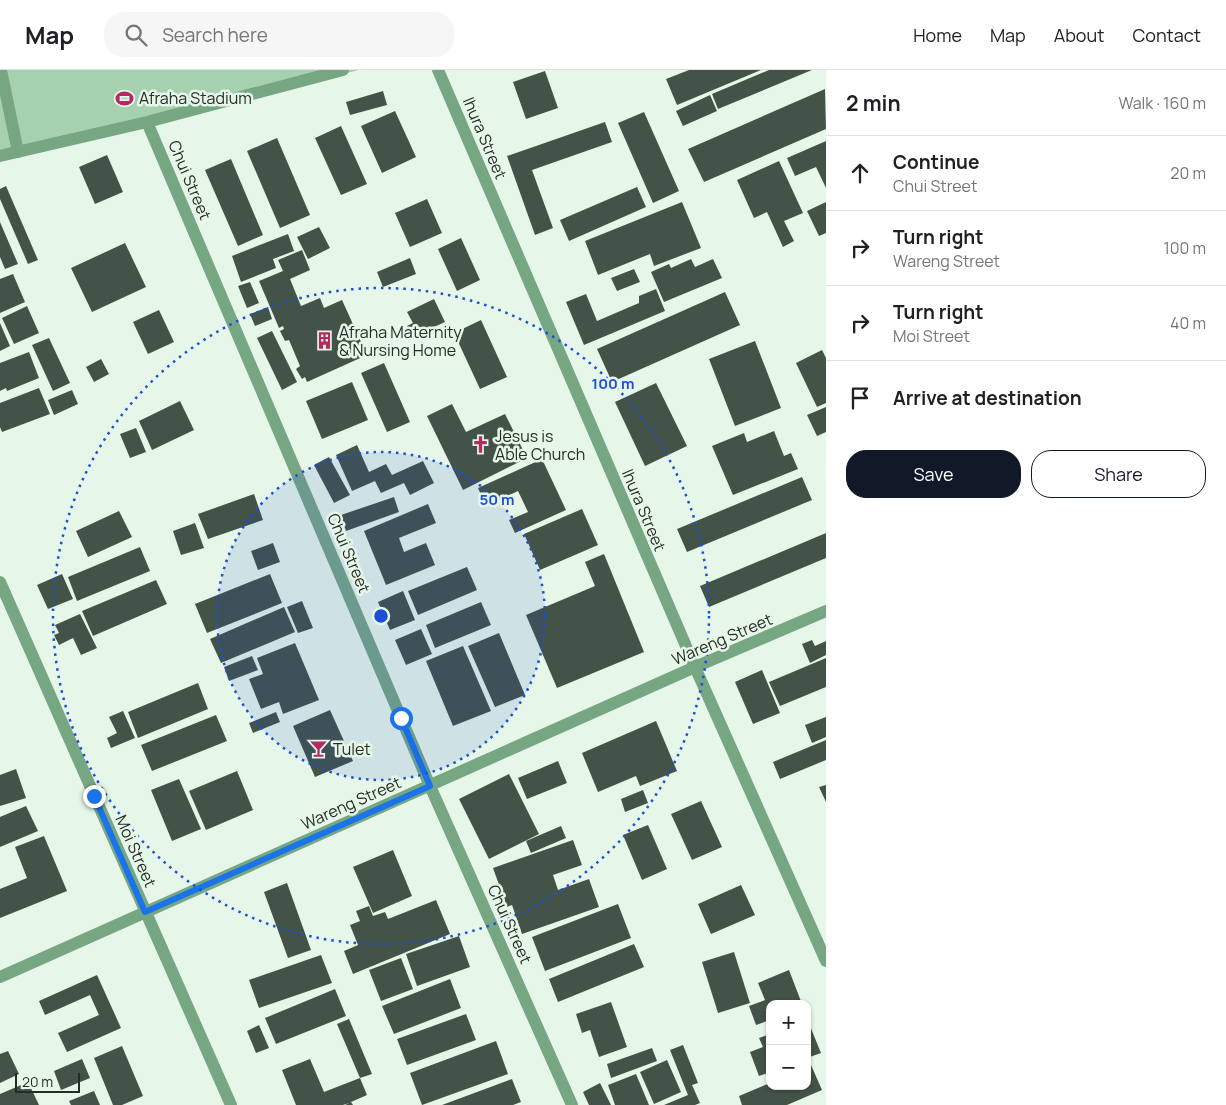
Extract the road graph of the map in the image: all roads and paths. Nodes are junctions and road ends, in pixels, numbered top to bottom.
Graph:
1 (1, 70) edge
2 (344, 70) edge
3 (438, 70) edge
4 (147, 122) junction
5 (18, 152) junction
6 (0, 156) edge
7 (0, 582) edge
8 (826, 611) edge
9 (695, 668) junction
10 (430, 786) junction
11 (145, 912) junction
12 (826, 961) edge
13 (0, 977) edge
14 (231, 1105) edge
15 (572, 1105) edge

1 - 5 street
2 - 4 street
3 - 9 street, Ihura Street
4 - 5 street
4 - 10 street, Chui Street
5 - 6 street
7 - 11 street, Moi Street
8 - 9 street, Wareng Street
9 - 10 street, Wareng Street
9 - 12 street, Ihura Street
10 - 11 street, Wareng Street
10 - 15 street, Chui Street
11 - 13 street, Wareng Street
11 - 14 street, Moi Street

